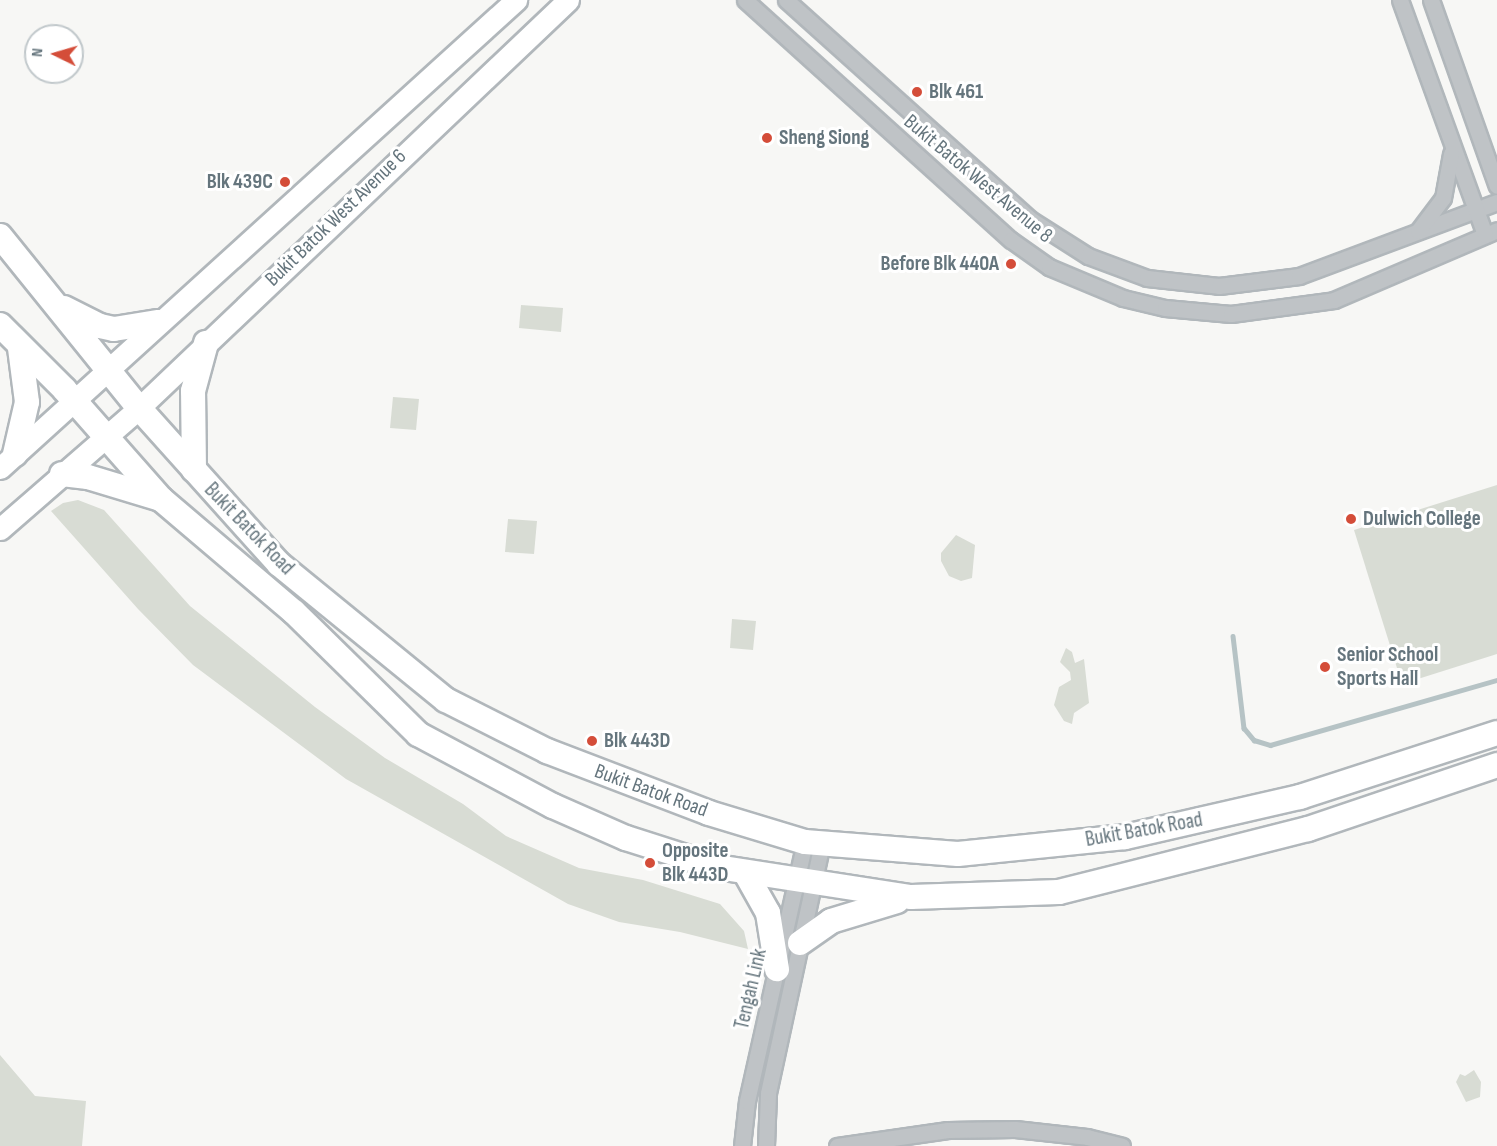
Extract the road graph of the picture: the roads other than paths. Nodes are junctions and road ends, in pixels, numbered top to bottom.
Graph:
1 (516, 0) edge
2 (568, 0) edge
3 (744, 0) edge
4 (786, 0) edge
5 (1400, 0) edge
6 (1431, 0) edge
7 (1470, 112) junction
8 (1450, 139) junction
9 (1497, 151) edge
10 (1497, 186) edge
11 (1497, 202) edge
12 (1476, 211) junction
13 (1491, 232) edge
14 (1414, 235) junction
15 (0, 237) edge
16 (50, 298) junction
17 (158, 322) junction
18 (0, 326) edge
19 (206, 343) junction
20 (20, 348) junction
21 (108, 369) junction
22 (74, 402) junction
23 (139, 408) junction
24 (106, 437) junction
25 (7, 461) edge
26 (194, 470) junction
27 (62, 474) junction
28 (161, 499) junction
29 (0, 529) edge
30 (1497, 733) edge
31 (1497, 765) edge
32 (813, 843) junction
33 (745, 872) junction
34 (805, 883) junction
35 (911, 897) junction
36 (800, 944) junction
37 (777, 969) junction
38 (742, 1146) edge
39 (766, 1146) edge
40 (837, 1146) edge
41 (1122, 1146) edge

1 - 17 street, Bukit Batok West Avenue 6
2 - 19 street, Bukit Batok West Avenue 6
3 - 13 street, Bukit Batok West Avenue 8
4 - 14 street, Bukit Batok West Avenue 8
5 - 8 street
6 - 7 street
7 - 9 street
7 - 10 street
8 - 12 street
8 - 14 street
11 - 12 street, Bukit Batok West Avenue 8
12 - 13 street
12 - 14 street, Bukit Batok West Avenue 8
15 - 16 main road, Bukit Batok Road
16 - 17 main road
16 - 21 main road, Bukit Batok Road
17 - 21 street, Bukit Batok West Avenue 6
18 - 20 main road, Bukit Batok Road
19 - 23 street, Bukit Batok West Avenue 6
19 - 26 main road
20 - 22 main road, Bukit Batok Road
20 - 25 main road
21 - 22 street, Bukit Batok West Avenue 6
21 - 23 main road, Bukit Batok Road
22 - 24 main road, Bukit Batok Road
22 - 25 street, Bukit Batok West Avenue 6
23 - 24 street, Bukit Batok West Avenue 6
23 - 26 main road, Bukit Batok Road
24 - 27 street, Bukit Batok West Avenue 6
24 - 28 main road, Bukit Batok Road
26 - 32 main road, Bukit Batok Road
27 - 28 main road
27 - 29 street, Bukit Batok West Avenue 6
28 - 33 main road, Bukit Batok Road
30 - 32 main road, Bukit Batok Road
31 - 35 main road, Bukit Batok Road
32 - 34 street, Tengah Link
33 - 34 main road, Bukit Batok Road
33 - 37 main road
34 - 35 main road, Bukit Batok Road
34 - 36 street, Tengah Link
34 - 37 street, Tengah Link
35 - 36 main road
36 - 39 street, Tengah Link
37 - 38 street, Tengah Link
40 - 41 street

